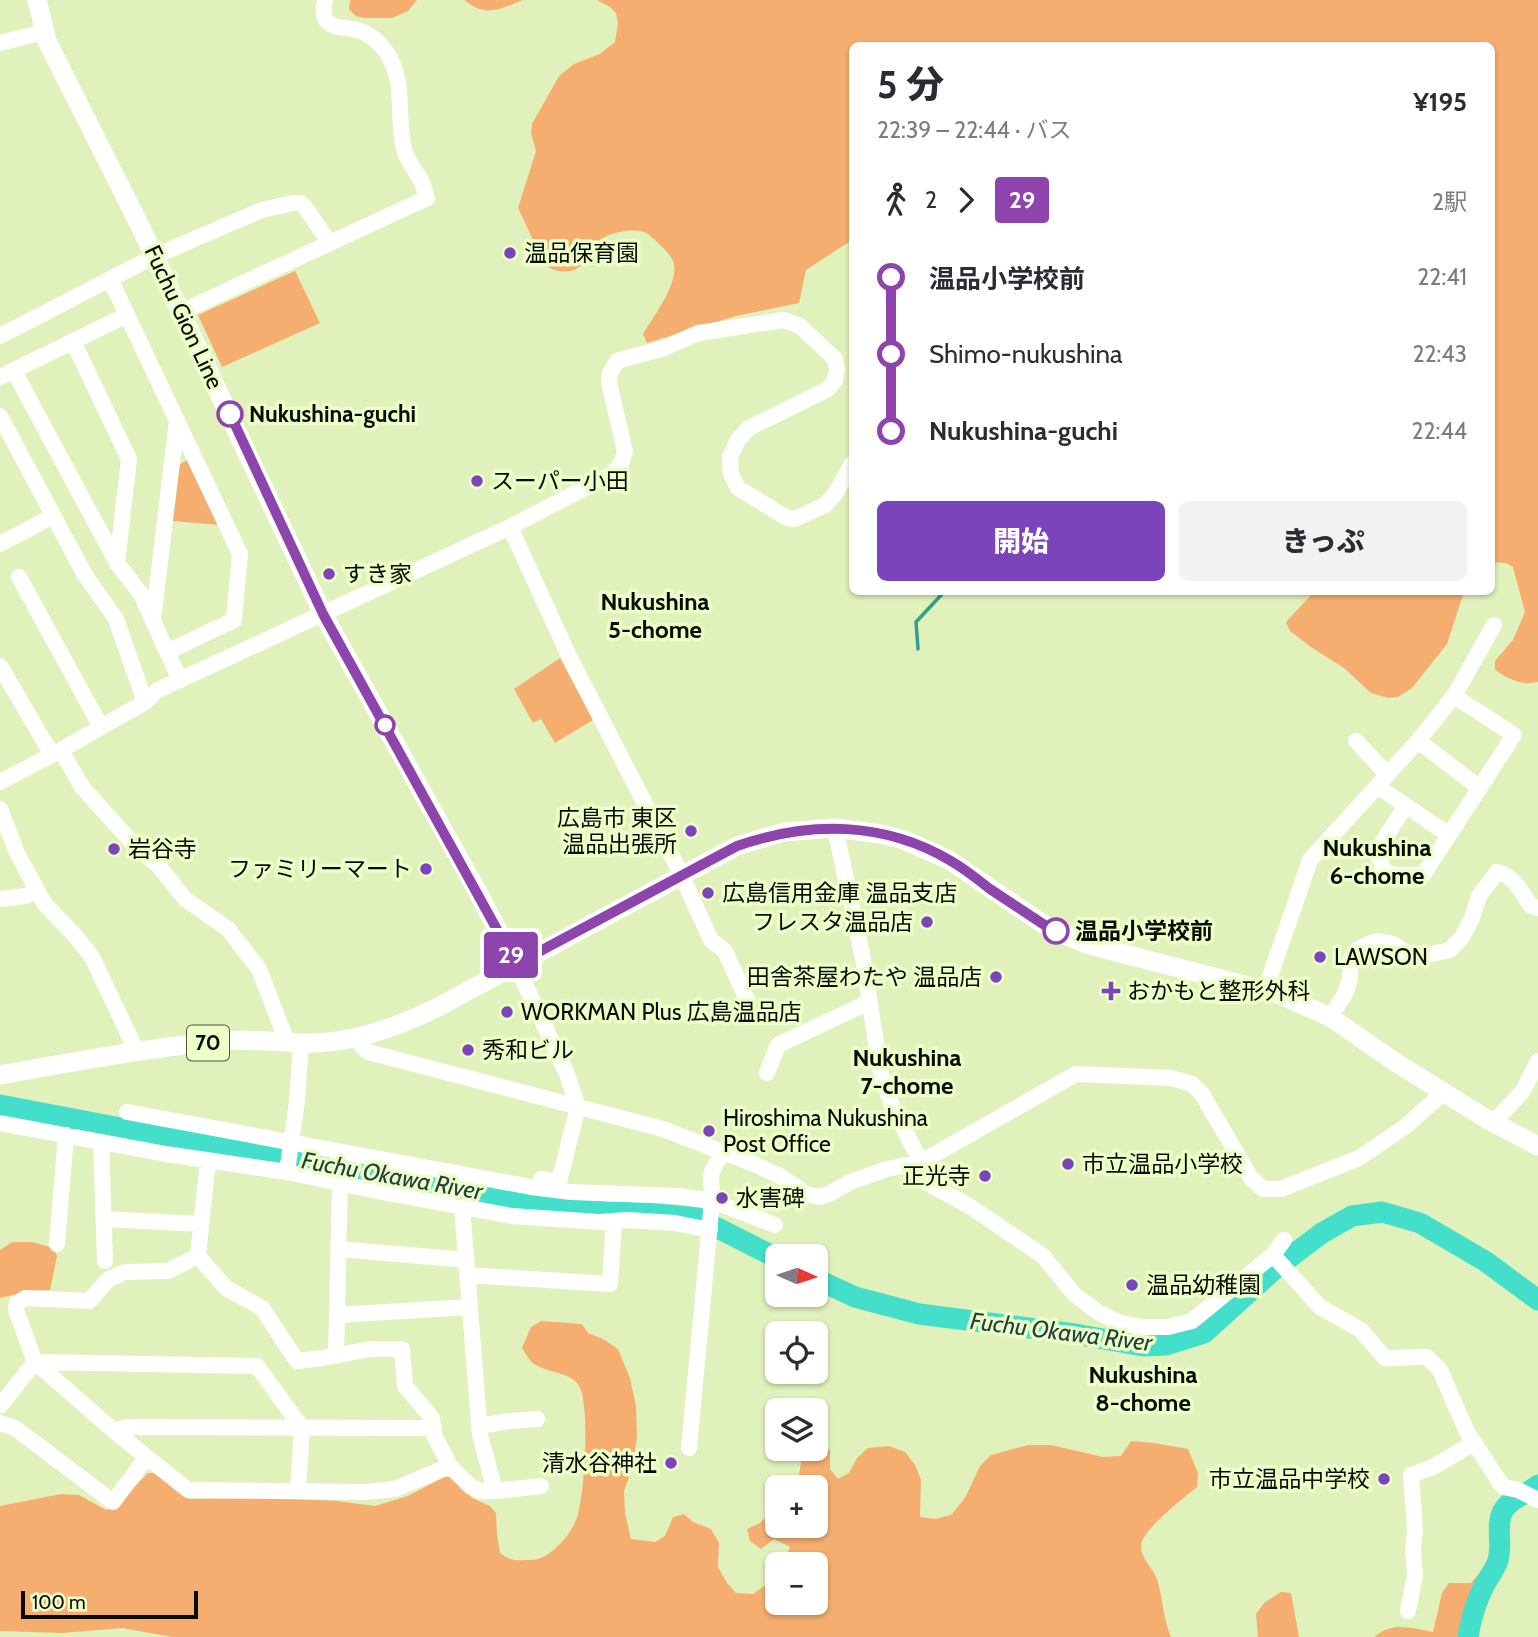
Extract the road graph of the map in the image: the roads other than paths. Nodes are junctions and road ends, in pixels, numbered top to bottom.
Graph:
1 (37, 0) edge
2 (325, 0) edge
3 (44, 32) junction
4 (0, 43) edge
5 (329, 242) junction
6 (155, 256) junction
7 (110, 279) junction
8 (181, 312) junction
9 (127, 315) junction
10 (0, 336) edge
11 (73, 341) junction
12 (7, 374) edge
13 (0, 416) edge
14 (177, 421) junction
15 (849, 469) edge
16 (53, 516) junction
17 (510, 527) junction
18 (0, 544) edge
19 (117, 563) junction
20 (19, 577) dead end
21 (323, 614) junction
22 (153, 621) junction
23 (1494, 625) dead end
24 (167, 652) junction
25 (0, 666) edge
26 (180, 680) junction
27 (1454, 696) junction
28 (145, 702) junction
29 (101, 727) junction
30 (1356, 741) dead end
31 (1418, 741) junction
32 (56, 753) junction
33 (1382, 780) junction
34 (0, 782) edge
35 (1480, 788) junction
36 (1405, 807) junction
37 (0, 809) edge
38 (835, 828) junction
39 (1449, 835) junction
40 (682, 876) junction
41 (38, 891) junction
42 (0, 899) edge
43 (1538, 908) edge
44 (516, 964) junction
45 (1265, 991) junction
46 (748, 1002) dead end
47 (869, 1002) junction
48 (1330, 1017) junction
49 (357, 1037) junction
50 (292, 1042) junction
51 (137, 1052) junction
52 (1538, 1061) edge
53 (767, 1073) dead end
54 (0, 1074) edge
55 (1444, 1092) junction
56 (578, 1107) junction
57 (127, 1112) dead end
58 (1494, 1122) junction
59 (0, 1123) edge
60 (66, 1135) junction
61 (101, 1142) junction
62 (290, 1142) junction
63 (1538, 1146) edge
64 (722, 1152) junction
65 (208, 1160) junction
66 (921, 1162) junction
67 (287, 1172) junction
68 (508, 1182) junction
69 (340, 1183) junction
70 (712, 1201) junction
71 (462, 1207) junction
72 (104, 1219) junction
73 (614, 1221) junction
74 (201, 1224) junction
75 (775, 1225) dead end
76 (710, 1230) junction
77 (1284, 1240) dead end
78 (57, 1244) dead end
79 (339, 1249) junction
80 (198, 1256) junction
81 (1274, 1256) junction
82 (105, 1261) dead end
83 (468, 1267) junction
84 (470, 1307) junction
85 (337, 1315) junction
86 (336, 1356) junction
87 (35, 1362) junction
88 (0, 1406) edge
89 (537, 1419) dead end
90 (0, 1423) edge
91 (479, 1426) junction
92 (302, 1428) junction
93 (433, 1428) junction
94 (114, 1431) junction
95 (1474, 1443) junction
96 (689, 1448) dead end
97 (146, 1457) junction
98 (450, 1466) junction
99 (541, 1486) dead end
100 (298, 1491) junction
101 (495, 1491) junction
102 (1529, 1495) edge
103 (1408, 1611) dead end

1 - 3 main road, Fuchu Gion Line
2 - 5 street
3 - 4 street
3 - 6 main road, Fuchu Gion Line
5 - 6 street
5 - 8 street
6 - 7 street
6 - 8 main road, Fuchu Gion Line
7 - 9 street
7 - 10 street
8 - 21 main road, Fuchu Gion Line
9 - 11 street
9 - 14 street
11 - 12 street
11 - 19 street
12 - 19 street
13 - 16 street
14 - 22 street
14 - 24 street
15 - 17 street
16 - 18 street
16 - 28 street
17 - 21 street
17 - 40 street
19 - 22 street
20 - 29 street
21 - 26 street
21 - 44 main road, Fuchu Gion Line
22 - 24 street
23 - 27 street
24 - 26 street
25 - 32 street
26 - 28 street
27 - 31 street
27 - 35 street
28 - 29 street
29 - 32 street
30 - 33 street
31 - 33 street
31 - 35 street
32 - 34 street
32 - 50 street
33 - 36 street
33 - 45 street
35 - 39 street
36 - 39 street
36 - 39 street
37 - 41 street
38 - 40 main road, 70
38 - 45 main road, 70
38 - 47 street
40 - 44 main road, 70
40 - 46 street
41 - 42 street
41 - 51 street
43 - 48 street
44 - 49 main road, 70
44 - 56 street
45 - 48 main road, 70
47 - 53 street
47 - 66 street
48 - 55 main road, 70
49 - 50 main road, 70
49 - 56 street
50 - 51 main road, 70
50 - 62 street
51 - 54 main road, 70
52 - 58 street
55 - 58 main road, 70
55 - 66 street
56 - 64 street
56 - 68 street
57 - 62 street
58 - 63 main road, 70
59 - 60 street
60 - 61 street
60 - 78 street
61 - 65 street
61 - 72 street
62 - 67 street
62 - 68 street
64 - 66 street
64 - 70 street
65 - 67 street
65 - 74 street
66 - 81 street
67 - 69 street
68 - 70 street
69 - 71 street
69 - 79 street
70 - 75 street
70 - 76 street
71 - 73 street
71 - 83 street
72 - 74 street
72 - 82 street
73 - 76 street
73 - 83 street
74 - 80 street
76 - 96 street
77 - 81 street
79 - 83 street
79 - 85 street
80 - 86 street
80 - 87 street
81 - 95 street
83 - 84 street
84 - 85 street
84 - 91 street
85 - 86 street
86 - 93 street
87 - 88 street
87 - 92 street
87 - 94 street
89 - 91 street
90 - 97 street
91 - 101 street
92 - 93 street
92 - 94 street
92 - 100 street
93 - 98 street
94 - 97 street
95 - 102 street
95 - 103 street
97 - 100 street
98 - 100 street
98 - 101 street
99 - 101 street

